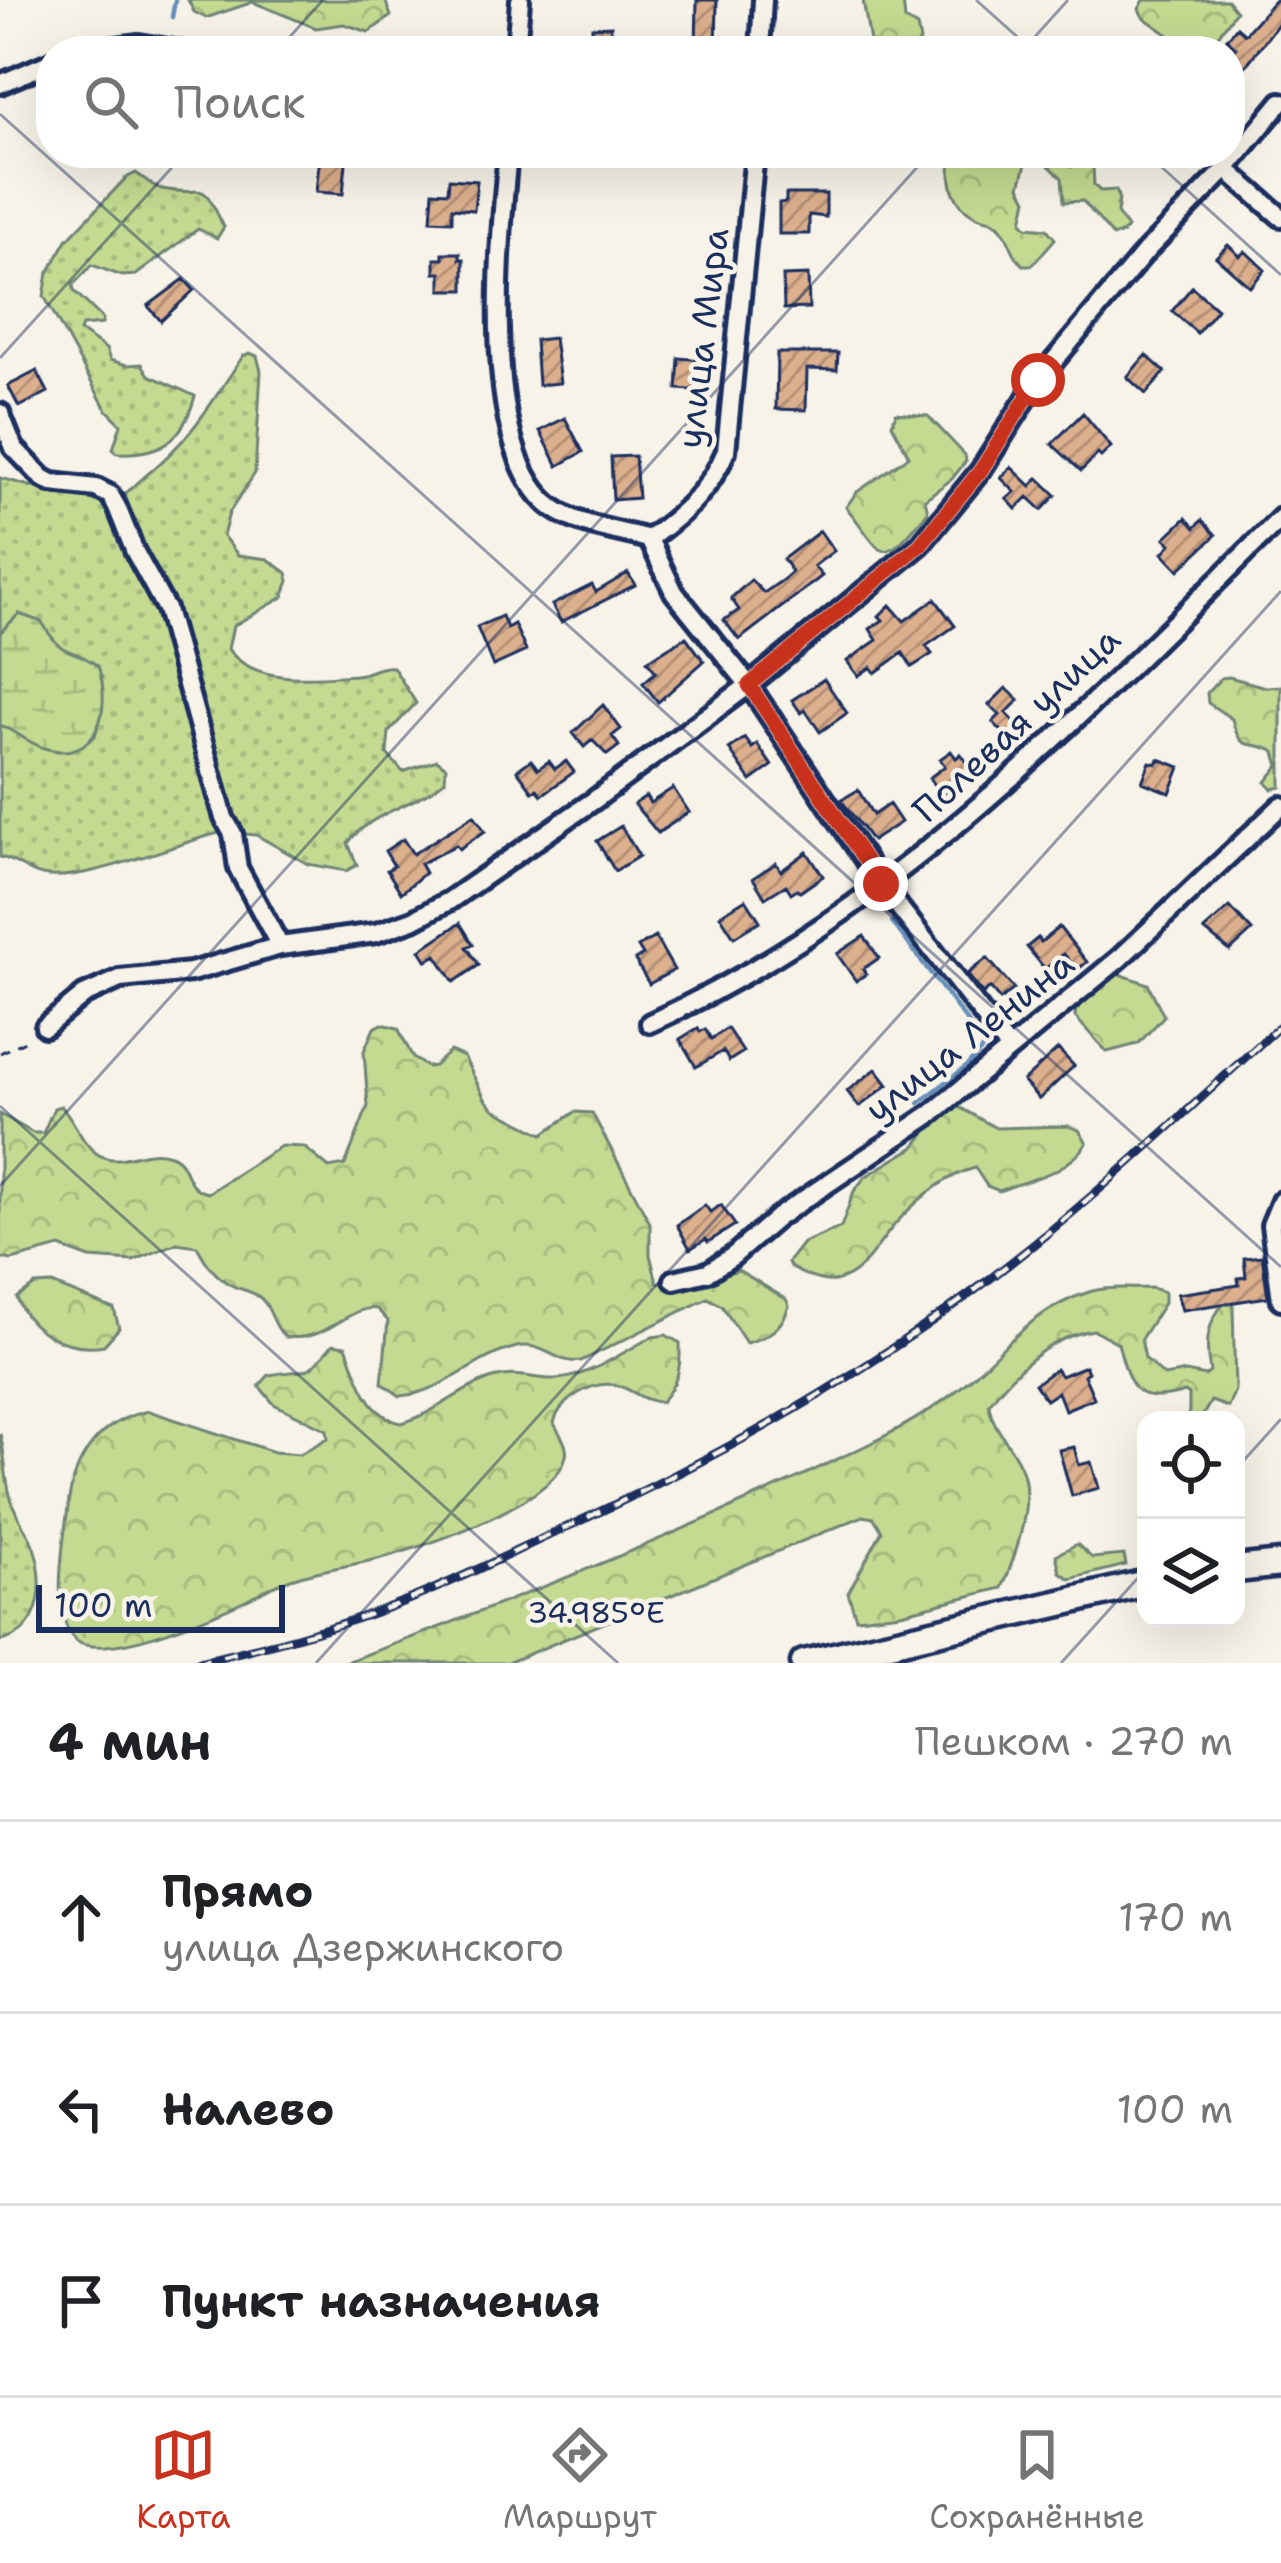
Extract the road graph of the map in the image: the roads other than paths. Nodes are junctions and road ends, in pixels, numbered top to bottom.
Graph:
1 (520, 0) edge
2 (763, 0) edge
3 (517, 36) edge
4 (761, 36) edge
5 (36, 68) edge
6 (0, 84) edge
7 (1281, 102) edge
8 (1245, 146) edge
9 (506, 168) edge
10 (754, 168) edge
11 (1226, 169) joint
12 (1281, 217) edge
13 (0, 412) edge
14 (1281, 518) edge
15 (650, 539) junction
16 (749, 685) junction
17 (1281, 806) edge
18 (881, 884) junction
19 (280, 946) junction
20 (650, 1023) dead end
21 (45, 1027) road end
22 (1008, 1047) junction
23 (1281, 1201) edge
24 (674, 1280) dead end
25 (1281, 1300) edge
26 (1281, 1564) edge
27 (1245, 1568) edge
28 (1137, 1584) edge
29 (805, 1663) edge

1 - 3 street
2 - 4 street
5 - 6 street
7 - 8 street
9 - 15 street
10 - 15 street, улица Мира
11 - 12 street
11 - 16 street
13 - 19 street
14 - 18 street, Полевая улица
15 - 16 street
16 - 18 street
16 - 19 street
17 - 22 street, улица Ленина
18 - 20 street, Полевая улица
18 - 22 street
19 - 21 street
22 - 24 street, улица Ленина
23 - 25 street
26 - 27 main road
28 - 29 main road

